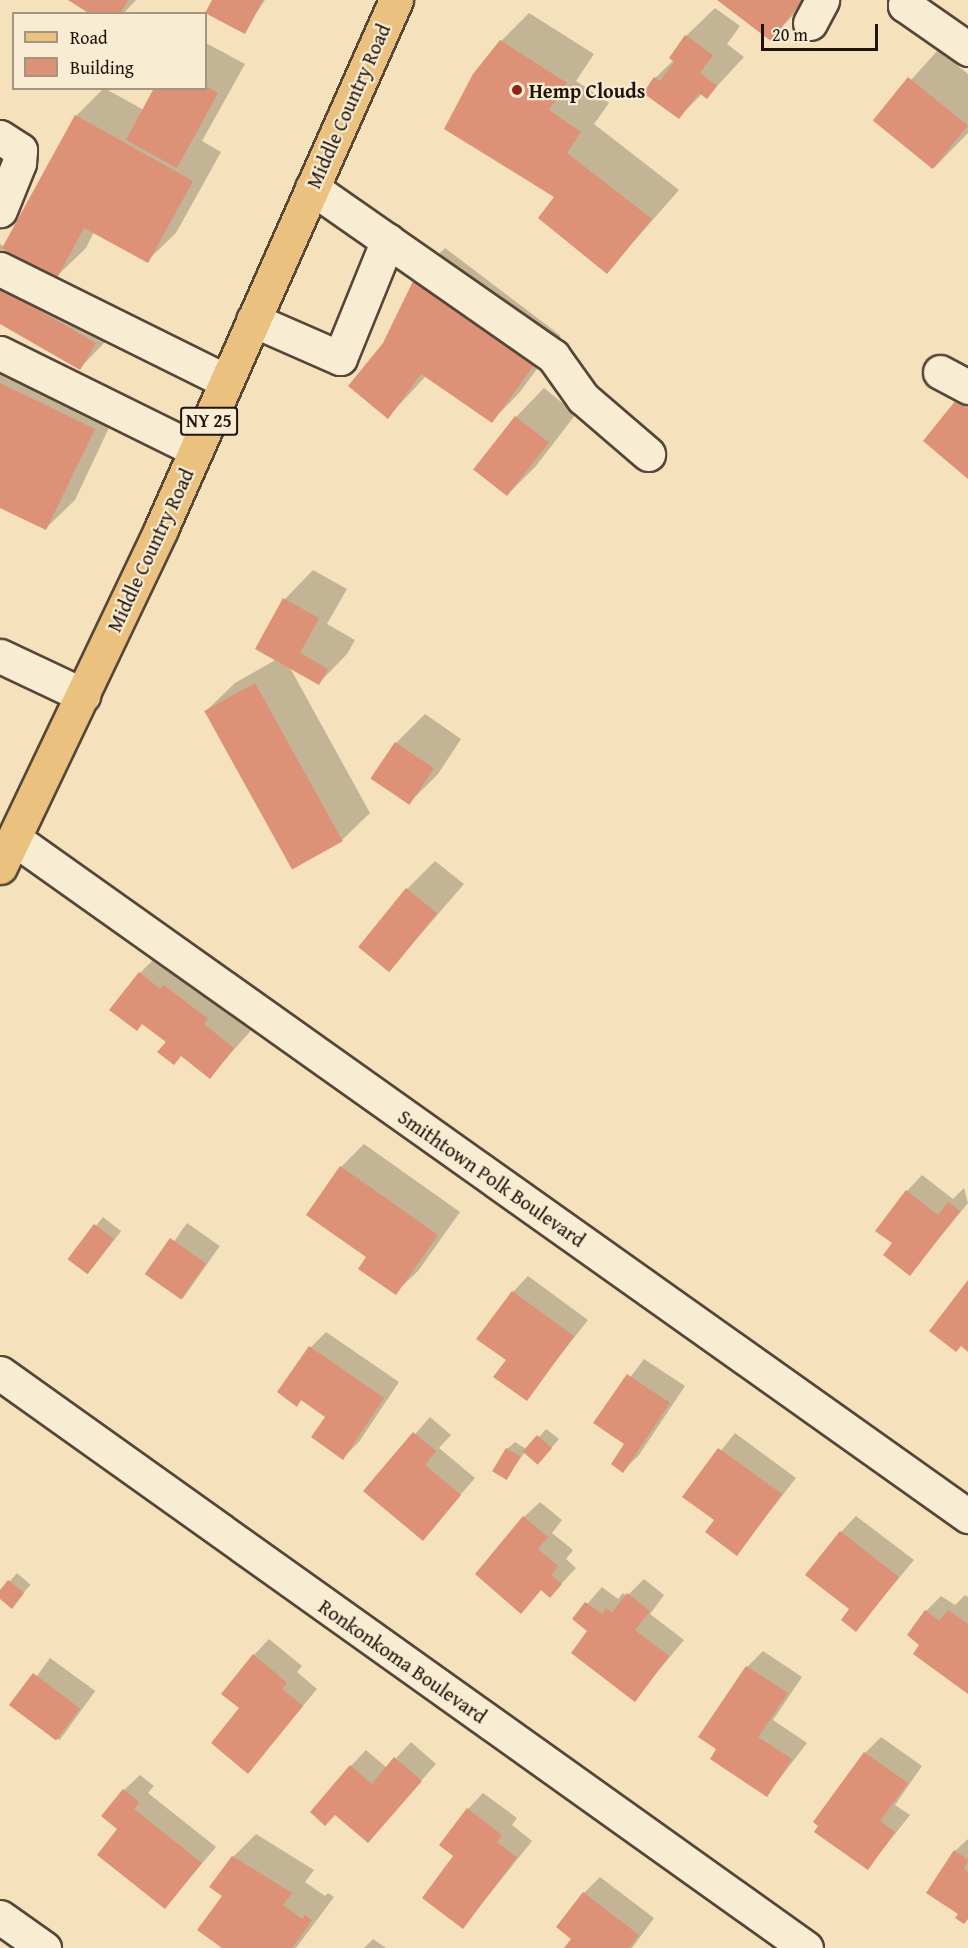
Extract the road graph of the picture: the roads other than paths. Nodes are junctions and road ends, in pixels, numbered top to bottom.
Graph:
1 (396, 0) edge
2 (908, 0) edge
3 (968, 49) edge
4 (0, 136) edge
5 (312, 188) junction
6 (0, 210) edge
7 (388, 240) junction
8 (0, 269) edge
9 (253, 320) junction
10 (0, 353) edge
11 (940, 372) dead end
12 (226, 381) junction
13 (968, 387) edge
14 (196, 450) junction
15 (648, 453) dead end
16 (0, 656) edge
17 (83, 695) junction
18 (8, 853) edge
19 (0, 1374) edge
20 (968, 1516) edge
21 (0, 1917) edge
22 (44, 1948) edge
23 (806, 1948) edge

1 - 5 main road, Middle Country Road / NY 25
2 - 3 street
4 - 6 street
5 - 7 street
5 - 9 main road, Middle Country Road / NY 25
7 - 9 street
7 - 15 street
8 - 12 street
9 - 12 main road, Middle Country Road / NY 25
10 - 14 street
11 - 13 street
12 - 14 main road, Middle Country Road / NY 25
14 - 17 main road, Middle Country Road / NY 25
16 - 17 street
17 - 18 main road, Middle Country Road / NY 25
18 - 20 street, Smithtown Polk Boulevard
19 - 23 street, Ronkonkoma Boulevard
21 - 22 street

